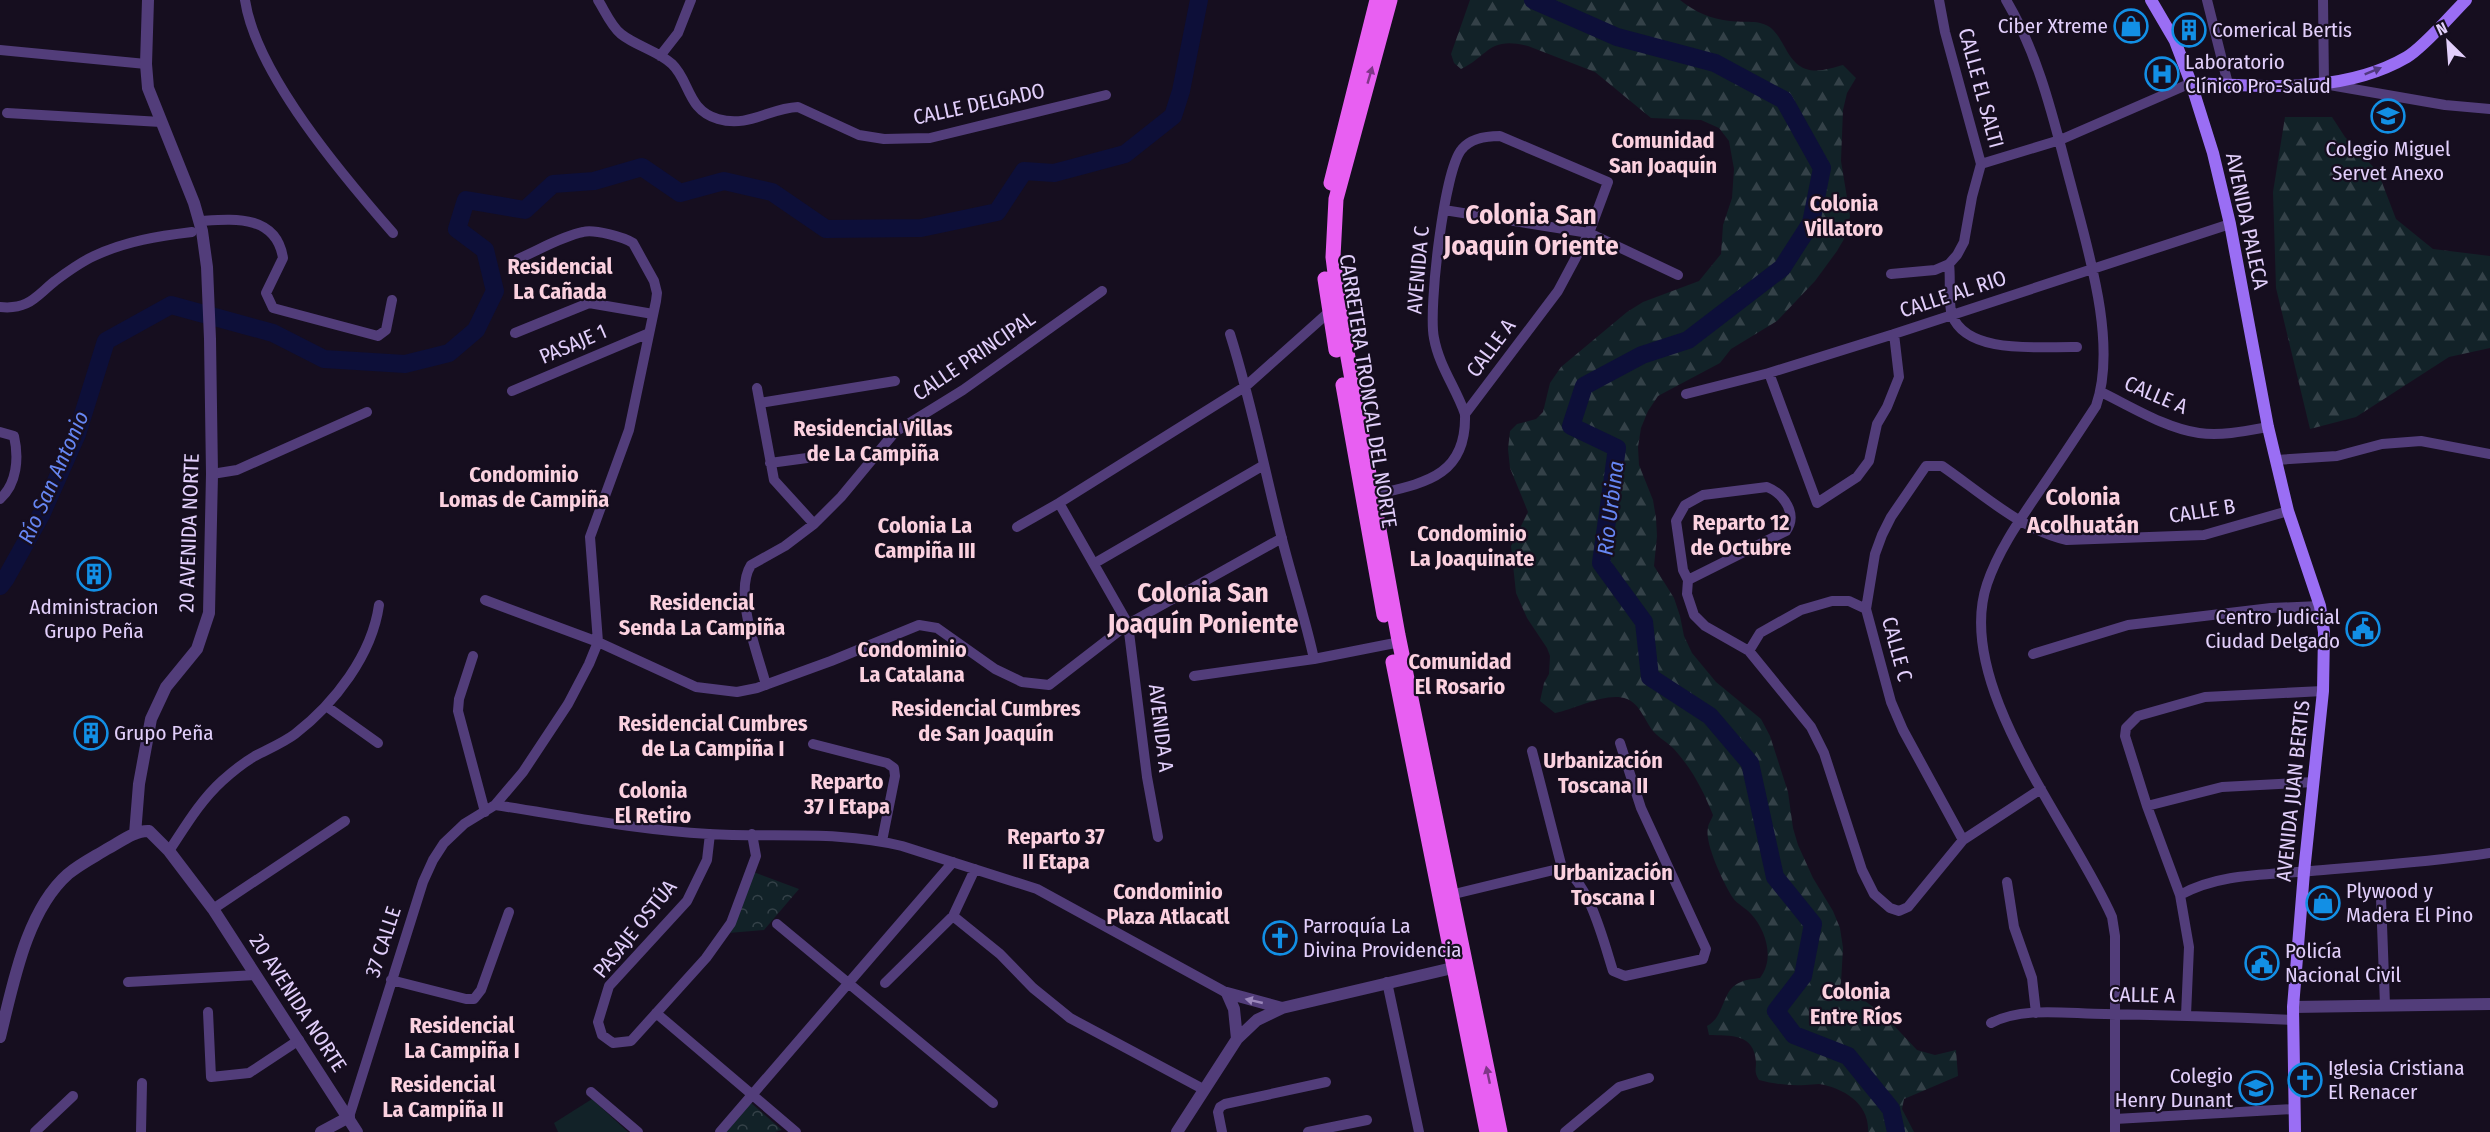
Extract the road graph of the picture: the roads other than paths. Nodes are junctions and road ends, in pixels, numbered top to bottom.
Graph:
1 (148, 0) edge
2 (245, 0) edge
3 (598, 0) edge
4 (691, 0) edge
5 (1377, 0) edge
6 (1390, 0) edge
7 (1939, 0) edge
8 (2006, 0) edge
9 (2151, 0) edge
10 (2207, 0) edge
11 (2323, 0) edge
12 (2466, 0) edge
13 (0, 50) edge
14 (660, 56) junction
15 (146, 64) junction
16 (2191, 82) junction
17 (2228, 84) junction
18 (2324, 84) junction
19 (1106, 95) dead end
20 (2490, 109) edge
21 (8, 113) dead end
22 (161, 122) junction
23 (2060, 140) junction
24 (1982, 164) junction
25 (1608, 182) joint
26 (1444, 210) junction
27 (2230, 224) junction
28 (198, 228) junction
29 (393, 233) dead end
30 (1589, 234) junction
31 (518, 259) dead end
32 (1949, 264) junction
33 (2094, 270) junction
34 (1891, 274) dead end
35 (1678, 275) dead end
36 (1102, 291) dead end
37 (392, 300) dead end
38 (0, 307) edge
39 (1329, 312) junction
40 (653, 314) junction
41 (1952, 315) junction
42 (515, 333) dead end
43 (649, 333) junction
44 (1230, 334) dead end
45 (1894, 334) junction
46 (2077, 347) dead end
47 (1769, 372) junction
48 (895, 381) dead end
49 (1246, 386) junction
50 (758, 388) dead end
51 (512, 392) dead end
52 (2101, 392) junction
53 (1686, 394) dead end
54 (760, 403) junction
55 (367, 412) dead end
56 (1465, 414) junction
57 (2268, 427) junction
58 (0, 432) edge
59 (2490, 454) edge
60 (822, 456) dead end
61 (2276, 460) junction
62 (771, 463) junction
63 (1264, 465) junction
64 (1926, 466) joint
65 (212, 474) junction
66 (1373, 495) junction
67 (0, 499) edge
68 (1059, 503) junction
69 (2288, 511) junction
70 (2020, 520) junction
71 (814, 524) junction
72 (1017, 527) dead end
73 (1282, 538) junction
74 (1095, 563) junction
75 (1688, 580) junction
76 (485, 600) dead end
77 (380, 605) dead end
78 (2320, 606) junction
79 (1866, 609) junction
80 (1128, 624) junction
81 (598, 642) junction
82 (1395, 643) junction
83 (1749, 651) junction
84 (2033, 654) dead end
85 (473, 656) dead end
86 (1314, 659) junction
87 (1194, 676) dead end
88 (766, 685) junction
89 (2323, 691) junction
90 (326, 706) junction
91 (378, 743) dead end
92 (1620, 743) dead end
93 (813, 744) dead end
94 (1532, 751) dead end
95 (2314, 782) junction
96 (2041, 789) junction
97 (495, 805) junction
98 (2147, 806) junction
99 (485, 812) junction
100 (345, 821) dead end
101 (135, 834) junction
102 (710, 834) junction
103 (752, 834) junction
104 (1158, 837) dead end
105 (1963, 840) junction
106 (882, 841) junction
107 (169, 851) junction
108 (2490, 853) edge
109 (953, 862) junction
110 (1562, 868) junction
111 (975, 869) junction
112 (2304, 872) junction
113 (2007, 882) dead end
114 (1450, 895) junction
115 (2181, 895) junction
116 (2381, 898) dead end
117 (213, 909) junction
118 (509, 912) dead end
119 (953, 916) junction
120 (777, 924) dead end
121 (1458, 966) junction
122 (256, 975) junction
123 (392, 980) junction
124 (128, 982) dead end
125 (1387, 982) junction
126 (849, 983) junction
127 (885, 983) dead end
128 (1227, 993) junction
129 (2490, 1004) edge
130 (2385, 1005) junction
131 (2293, 1006) junction
132 (1282, 1008) junction
133 (208, 1012) dead end
134 (656, 1013) junction
135 (2036, 1013) junction
136 (2115, 1014) junction
137 (2186, 1015) junction
138 (2294, 1020) junction
139 (1991, 1023) dead end
140 (0, 1037) edge
141 (1237, 1039) junction
142 (299, 1040) junction
143 (1649, 1078) dead end
144 (1326, 1082) dead end
145 (142, 1083) dead end
146 (1203, 1089) junction
147 (591, 1092) dead end
148 (73, 1095) dead end
149 (752, 1095) junction
150 (993, 1103) dead end
151 (2294, 1108) junction
152 (349, 1117) junction
153 (2115, 1119) junction
154 (1367, 1120) dead end
155 (35, 1132) edge
156 (141, 1132) edge
157 (321, 1132) edge
158 (357, 1132) edge
159 (638, 1132) edge
160 (720, 1132) edge
161 (796, 1132) edge
162 (1177, 1132) edge
163 (1222, 1132) edge
164 (1308, 1132) edge
165 (1419, 1132) edge
166 (1486, 1132) edge
167 (1500, 1132) edge
168 (1565, 1132) edge
169 (2115, 1132) edge
170 (2295, 1132) edge

1 - 15 street, 20 AVENIDA NORTE
2 - 29 street
3 - 14 street, CALLE DELGADO
4 - 14 street
5 - 39 main road, CARRETERA TRONCAL DEL NORTE
66 -> 6 main road, CARRETERA TRONCAL DEL NORTE
7 - 24 street, CALLE EL SALTI
8 - 23 street
9 - 16 main road, AVENIDA PALECA
10 - 17 street
11 - 18 street
18 -> 12 main road
13 - 15 street
14 - 19 street, CALLE DELGADO
15 - 22 street, 20 AVENIDA NORTE
16 - 17 main road
16 - 23 street
16 - 27 main road, AVENIDA PALECA
17 - 18 main road
18 - 20 street
21 - 22 street
22 - 28 street, 20 AVENIDA NORTE
23 - 24 street
23 - 33 street
24 - 32 street, CALLE EL SALTI
25 - 26 street, AVENIDA C
25 - 30 street, CALLE A
26 - 30 street
26 - 56 street, AVENIDA C
27 - 33 street, CALLE AL RIO
27 - 57 main road, AVENIDA PALECA
28 - 37 street
28 - 38 street
28 - 65 street, 20 AVENIDA NORTE
30 - 35 street
30 - 56 street, CALLE A
31 - 40 street
32 - 34 street
32 - 41 street
33 - 41 street, CALLE AL RIO
33 - 52 street
36 - 71 street, CALLE PRINCIPAL
39 - 49 street
39 - 82 main road, CARRETERA TRONCAL DEL NORTE
40 - 42 street
40 - 43 street
41 - 45 street, CALLE AL RIO
41 - 46 street
43 - 51 street, PASAJE 1
43 - 81 street
44 - 49 street
45 - 47 street, CALLE AL RIO
45 - 47 street
47 - 53 street, CALLE AL RIO
48 - 54 street
49 - 63 street
49 - 68 street
50 - 54 street
52 - 57 street, CALLE A
52 - 70 street
54 - 62 street
55 - 65 street
56 - 66 street
57 - 61 main road, AVENIDA PALECA
58 - 67 street
59 - 61 street
60 - 62 street
61 - 69 main road, AVENIDA JUAN BERTIS
62 - 71 street
63 - 73 street
63 - 74 street
64 - 70 street, CALLE B
64 - 79 street, CALLE C
65 - 101 street, 20 AVENIDA NORTE
66 - 82 main road, CARRETERA TRONCAL DEL NORTE
68 - 72 street
68 - 74 street
69 - 70 street, CALLE B
69 - 78 main road, AVENIDA JUAN BERTIS
70 - 96 street
71 - 88 street, CALLE PRINCIPAL
73 - 80 street
73 - 86 street
74 - 80 street
75 - 75 street
75 - 83 street
76 - 81 street
77 - 90 street
78 - 84 street
78 - 89 main road, AVENIDA JUAN BERTIS
79 - 83 street
79 - 105 street, CALLE C
80 - 88 street
80 - 104 street, AVENIDA A
81 - 88 street
81 - 97 street, 37 CALLE
82 - 86 street
82 - 114 main road, CARRETERA TRONCAL DEL NORTE
82 - 121 main road, CARRETERA TRONCAL DEL NORTE
83 - 105 street
85 - 99 street
86 - 87 street
89 - 95 main road, AVENIDA JUAN BERTIS
89 - 98 street
90 - 91 street
90 - 107 street
92 - 110 street
93 - 106 street
94 - 110 street
95 - 98 street
95 - 112 main road, AVENIDA JUAN BERTIS
96 - 105 street
96 - 136 street
97 - 99 street, 37 CALLE
97 - 102 street
98 - 115 street
99 - 123 street, 37 CALLE
100 - 117 street
101 - 107 street, 20 AVENIDA NORTE
101 - 140 street
102 - 103 street
102 - 134 street, PASAJE OSTÚA
103 - 106 street
103 - 134 street
106 - 109 street
107 - 117 street, 20 AVENIDA NORTE
108 - 112 street
109 - 111 street
109 - 126 street
110 - 114 street
111 - 119 street
111 - 128 street
112 - 115 street
112 - 131 main road, AVENIDA JUAN BERTIS
113 - 135 street
114 - 121 main road, CARRETERA TRONCAL DEL NORTE
115 - 137 street
116 - 130 street
117 - 122 street, 20 AVENIDA NORTE
118 - 123 street
119 - 127 street
119 - 146 street
120 - 126 street
121 - 125 street
121 - 166 main road
167 -> 121 main road
122 - 124 street
122 - 142 street, 20 AVENIDA NORTE
123 - 152 street, 37 CALLE
125 - 132 street
125 - 165 street
126 - 149 street
126 - 150 street
132 -> 128 street
128 - 141 street
129 - 130 street
130 - 131 street
131 - 138 main road, AVENIDA JUAN BERTIS
132 - 141 street
133 - 142 street
134 - 149 street
135 - 136 street, CALLE A
135 - 139 street, CALLE A
136 - 137 street, CALLE A
136 - 153 street
137 - 138 street, CALLE A
138 - 151 main road, AVENIDA JUAN BERTIS
141 - 146 street
142 - 152 street, 20 AVENIDA NORTE
143 - 168 street
144 - 163 street
145 - 156 street
146 - 162 street
147 - 159 street
148 - 155 street
149 - 160 street
149 - 161 street
151 - 153 street
151 - 170 main road, AVENIDA JUAN BERTIS
152 - 157 street
152 - 158 street, 20 AVENIDA NORTE
153 - 169 street
154 - 164 street

